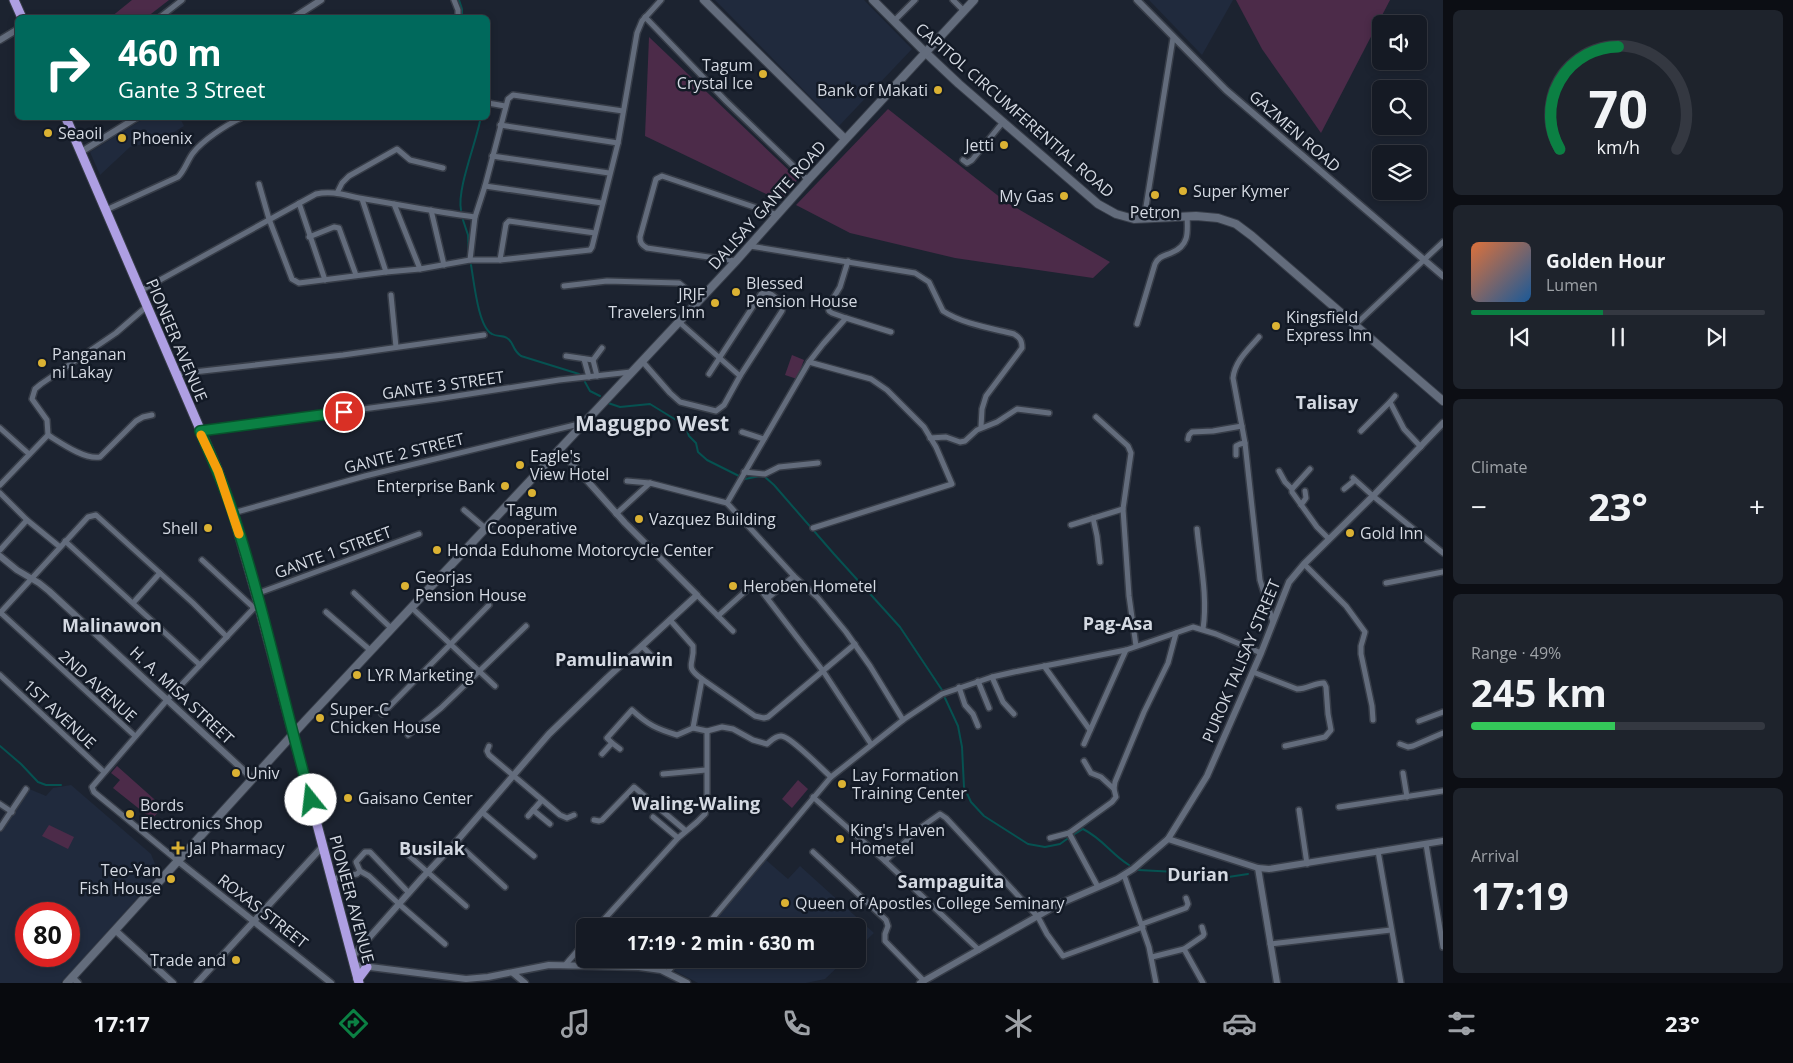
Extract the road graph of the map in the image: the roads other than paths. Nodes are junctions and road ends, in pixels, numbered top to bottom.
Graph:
1 (14, 0) edge
2 (182, 0) edge
3 (321, 0) edge
4 (454, 0) edge
5 (660, 0) edge
6 (704, 0) edge
7 (873, 0) edge
8 (915, 0) edge
9 (954, 0) edge
10 (974, 0) edge
11 (1137, 0) edge
12 (964, 11) junction
13 (21, 15) edge
14 (163, 15) edge
15 (298, 15) edge
16 (458, 15) edge
17 (645, 18) junction
18 (894, 21) junction
19 (15, 31) edge
20 (1173, 38) junction
21 (0, 40) edge
22 (926, 53) junction
23 (490, 103) edge
24 (505, 106) junction
25 (623, 111) junction
26 (67, 120) edge
27 (133, 120) edge
28 (237, 120) edge
29 (1003, 122) junction
30 (500, 125) junction
31 (845, 139) junction
32 (618, 143) junction
33 (81, 152) junction
34 (492, 156) junction
35 (962, 160) dead end
36 (443, 168) dead end
37 (609, 173) junction
38 (808, 180) junction
39 (259, 184) dead end
40 (485, 186) junction
41 (338, 193) junction
42 (362, 199) junction
43 (298, 203) junction
44 (602, 203) junction
45 (394, 204) junction
46 (106, 210) junction
47 (431, 210) junction
48 (778, 215) junction
49 (1187, 216) junction
50 (474, 217) junction
51 (269, 219) junction
52 (1144, 219) junction
53 (595, 232) junction
54 (309, 237) junction
55 (1443, 242) edge
56 (750, 246) junction
57 (1425, 259) junction
58 (470, 260) junction
59 (500, 260) junction
60 (736, 261) junction
61 (848, 261) junction
62 (444, 266) junction
63 (420, 269) junction
64 (386, 272) junction
65 (356, 276) junction
66 (1443, 276) edge
67 (325, 280) junction
68 (564, 286) dead end
69 (140, 291) junction
70 (391, 295) dead end
71 (700, 300) junction
72 (146, 307) junction
73 (846, 318) junction
74 (679, 322) junction
75 (1137, 324) dead end
76 (1355, 325) junction
77 (891, 332) dead end
78 (484, 335) dead end
79 (1259, 337) dead end
80 (396, 348) junction
81 (602, 348) dead end
82 (566, 356) dead end
83 (584, 359) junction
84 (719, 359) junction
85 (593, 360) junction
86 (642, 361) junction
87 (809, 362) junction
88 (631, 372) junction
89 (175, 374) junction
90 (709, 374) dead end
91 (597, 376) junction
92 (740, 376) junction
93 (589, 377) junction
94 (1395, 396) dead end
95 (1443, 401) edge
96 (1390, 402) junction
97 (1048, 413) dead end
98 (152, 415) dead end
99 (1096, 417) dead end
100 (583, 423) junction
101 (1443, 423) edge
102 (1242, 426) junction
103 (981, 427) junction
104 (0, 428) edge
105 (200, 431) junction
106 (1360, 431) dead end
107 (742, 432) dead end
108 (48, 435) junction
109 (930, 438) junction
110 (764, 439) junction
111 (1188, 439) dead end
112 (1244, 444) junction
113 (1421, 446) junction
114 (559, 449) junction
115 (29, 454) junction
116 (1236, 455) dead end
117 (818, 463) dead end
118 (1310, 469) dead end
119 (1278, 471) dead end
120 (744, 473) junction
121 (627, 481) dead end
122 (650, 483) junction
123 (0, 485) edge
124 (1292, 489) junction
125 (1344, 490) dead end
126 (1305, 491) dead end
127 (0, 493) edge
128 (1373, 496) junction
129 (727, 503) junction
130 (1301, 506) junction
131 (1123, 509) junction
132 (464, 510) dead end
133 (233, 513) junction
134 (616, 514) junction
135 (1093, 518) junction
136 (28, 520) junction
137 (1071, 525) dead end
138 (485, 528) junction
139 (813, 528) dead end
140 (1197, 529) dead end
141 (419, 534) dead end
142 (1329, 539) junction
143 (65, 541) junction
144 (60, 547) junction
145 (0, 550) edge
146 (1443, 552) edge
147 (0, 556) edge
148 (202, 560) dead end
149 (1100, 562) dead end
150 (1304, 564) junction
151 (1443, 572) edge
152 (160, 573) junction
153 (794, 576) junction
154 (32, 578) junction
155 (1386, 583) dead end
156 (354, 593) dead end
157 (256, 594) junction
158 (697, 595) junction
159 (768, 598) junction
160 (132, 603) junction
161 (489, 605) dead end
162 (257, 607) junction
163 (410, 607) junction
164 (326, 612) dead end
165 (0, 613) edge
166 (718, 616) junction
167 (670, 620) junction
168 (1274, 622) junction
169 (526, 626) dead end
170 (391, 628) junction
171 (1203, 629) junction
172 (733, 631) dead end
173 (1176, 633) junction
174 (227, 637) junction
175 (855, 644) junction
176 (450, 645) junction
177 (642, 646) junction
178 (1136, 646) junction
179 (370, 650) junction
180 (1126, 650) junction
181 (1261, 653) junction
182 (200, 665) junction
183 (661, 666) dead end
184 (1044, 666) junction
185 (479, 671) junction
186 (823, 671) junction
187 (1253, 672) junction
188 (0, 675) edge
189 (992, 677) junction
190 (702, 679) junction
191 (978, 681) junction
192 (495, 686) dead end
193 (960, 687) junction
194 (168, 700) junction
195 (989, 708) dead end
196 (1443, 712) edge
197 (382, 714) dead end
198 (1014, 714) dead end
199 (903, 720) junction
200 (1373, 720) dead end
201 (1419, 721) dead end
202 (978, 726) dead end
203 (693, 728) junction
204 (1090, 730) junction
205 (707, 731) junction
206 (1443, 733) edge
207 (293, 734) junction
208 (408, 735) dead end
209 (135, 736) junction
210 (612, 743) junction
211 (872, 744) junction
212 (1084, 744) dead end
213 (1400, 744) dead end
214 (489, 746) dead end
215 (1285, 746) dead end
216 (620, 749) dead end
217 (602, 754) dead end
218 (1084, 761) dead end
219 (706, 770) junction
220 (104, 772) junction
221 (1403, 773) dead end
222 (663, 774) dead end
223 (512, 776) junction
224 (831, 776) junction
225 (253, 779) junction
226 (26, 789) dead end
227 (1114, 789) junction
228 (1443, 791) edge
229 (813, 797) junction
230 (1407, 797) junction
231 (542, 800) junction
232 (0, 804) edge
233 (1339, 807) dead end
234 (533, 810) junction
235 (1299, 810) dead end
236 (12, 812) junction
237 (482, 812) junction
238 (574, 815) dead end
239 (528, 816) dead end
240 (653, 817) dead end
241 (594, 820) dead end
242 (550, 824) dead end
243 (0, 828) edge
244 (686, 831) junction
245 (1069, 833) junction
246 (678, 838) junction
247 (1050, 838) dead end
248 (1168, 839) junction
249 (1443, 841) edge
250 (456, 842) junction
251 (1426, 844) junction
252 (323, 846) junction
253 (813, 852) dead end
254 (1378, 852) junction
255 (406, 853) dead end
256 (534, 856) dead end
257 (178, 861) junction
258 (886, 861) junction
259 (1307, 864) junction
260 (1258, 868) junction
261 (360, 871) junction
262 (428, 872) junction
263 (1124, 875) junction
264 (332, 879) junction
265 (505, 887) dead end
266 (1098, 887) junction
267 (409, 893) junction
268 (1186, 898) dead end
269 (399, 904) junction
270 (466, 906) dead end
271 (1038, 916) junction
272 (605, 918) edge
273 (713, 918) edge
274 (254, 921) junction
275 (1142, 925) junction
276 (1202, 927) dead end
277 (115, 930) junction
278 (1391, 930) junction
279 (445, 944) dead end
280 (1270, 944) junction
281 (1443, 947) edge
282 (1184, 949) junction
283 (979, 950) junction
284 (576, 952) edge
285 (1152, 957) junction
286 (353, 961) junction
287 (566, 964) junction
288 (367, 967) junction
289 (670, 968) edge
290 (667, 972) junction
291 (513, 973) junction
292 (70, 980) edge
293 (358, 981) edge
294 (329, 982) edge
295 (922, 982) edge
296 (78, 983) edge
297 (174, 983) edge
298 (197, 983) edge
299 (525, 983) edge
300 (687, 983) edge
301 (1156, 983) edge
302 (1203, 983) edge
303 (1277, 983) edge
304 (1401, 983) edge

1 - 13 highway
2 - 14 street
3 - 15 street
4 - 16 street
5 - 17 street
6 - 31 main road
7 - 18 main road, CAPITOL CIRCUMFERENTIAL ROAD
8 - 18 street
9 - 12 street
10 - 12 main road, DALISAY GANTE ROAD
11 - 20 street, GAZMEN ROAD
12 - 22 main road, DALISAY GANTE ROAD
17 - 25 street
17 - 38 street
18 - 22 main road, CAPITOL CIRCUMFERENTIAL ROAD
19 - 21 street
20 - 52 street
20 - 57 street, GAZMEN ROAD
22 - 29 main road, CAPITOL CIRCUMFERENTIAL ROAD
22 - 31 main road, DALISAY GANTE ROAD
23 - 24 street
24 - 25 street
24 - 30 street
25 - 32 street
26 - 33 highway, PIONEER AVENUE
27 - 33 street
28 - 46 street
29 - 35 street
29 - 52 main road, CAPITOL CIRCUMFERENTIAL ROAD
30 - 32 street
30 - 34 street
31 - 38 main road, DALISAY GANTE ROAD
32 - 37 street
33 - 46 highway, PIONEER AVENUE
34 - 37 street
34 - 40 street
36 - 41 street
37 - 44 street
38 - 48 main road, DALISAY GANTE ROAD
39 - 51 street
40 - 44 street
40 - 50 street
41 - 42 street
41 - 43 street
42 - 45 street
42 - 64 street
43 - 51 street
43 - 54 street
44 - 53 street
45 - 47 street
45 - 63 street
46 - 69 highway, PIONEER AVENUE
47 - 50 street
47 - 62 street
48 - 56 main road, DALISAY GANTE ROAD
48 - 60 street
49 - 52 main road, CAPITOL CIRCUMFERENTIAL ROAD
49 - 75 street
49 - 76 main road, CAPITOL CIRCUMFERENTIAL ROAD
50 - 58 street
51 - 67 street
51 - 69 street
53 - 59 street
53 - 59 street
54 - 65 street
54 - 67 street
55 - 57 street
56 - 60 main road, DALISAY GANTE ROAD
56 - 61 street
57 - 66 street, GAZMEN ROAD
57 - 76 street
58 - 59 street
58 - 62 street
60 - 71 main road, DALISAY GANTE ROAD
61 - 73 street
61 - 103 street
62 - 63 street
63 - 64 street
64 - 65 street
65 - 67 street
68 - 71 street
69 - 72 highway, PIONEER AVENUE
70 - 80 street
71 - 74 main road, DALISAY GANTE ROAD
72 - 89 highway, PIONEER AVENUE
72 - 108 street
73 - 77 street
73 - 87 street
74 - 84 street
74 - 86 main road, DALISAY GANTE ROAD
76 - 95 main road, CAPITOL CIRCUMFERENTIAL ROAD
78 - 80 street
79 - 102 street
80 - 89 street
81 - 85 street
82 - 83 street
83 - 85 street
83 - 93 street
84 - 90 street
84 - 92 street
84 - 92 street
85 - 91 street
86 - 88 main road, DALISAY GANTE ROAD
86 - 92 street
87 - 109 street
87 - 110 street
88 - 91 street, GANTE 3 STREET
88 - 100 main road, DALISAY GANTE ROAD
89 - 105 highway, PIONEER AVENUE
91 - 93 street, GANTE 3 STREET
93 - 105 street, GANTE 3 STREET
94 - 96 street
96 - 106 street
96 - 113 street
97 - 103 street
98 - 108 street
99 - 131 street
100 - 114 main road, DALISAY GANTE ROAD
100 - 133 street, GANTE 2 STREET
101 - 113 street, PUROK TALISAY STREET
102 - 111 street
102 - 112 street
103 - 109 street
104 - 115 street
105 - 133 highway, PIONEER AVENUE
107 - 110 street
108 - 115 street
109 - 139 street
110 - 120 street
112 - 116 street
112 - 168 street
113 - 128 street, PUROK TALISAY STREET
114 - 134 street
114 - 138 main road, DALISAY GANTE ROAD
115 - 123 street
117 - 120 street
118 - 124 street
119 - 124 street
120 - 129 street
121 - 122 street
122 - 129 street
122 - 134 street
124 - 130 street
125 - 128 street
126 - 130 street
127 - 136 street
128 - 142 street, PUROK TALISAY STREET
128 - 146 street
129 - 153 street
130 - 142 street
131 - 135 street
131 - 178 street
132 - 138 street
133 - 157 highway, PIONEER AVENUE
134 - 158 street
135 - 137 street
135 - 149 street
136 - 144 street
136 - 145 street
138 - 163 main road, DALISAY GANTE ROAD
140 - 171 street
141 - 157 street, GANTE 1 STREET
142 - 150 street, PUROK TALISAY STREET
143 - 144 street
143 - 152 street
143 - 160 street
144 - 154 street
147 - 154 street, H. A. MISA STREET
148 - 162 street
150 - 168 street, PUROK TALISAY STREET
150 - 200 street
151 - 155 street
152 - 160 street
152 - 174 street
153 - 159 street
153 - 175 street
154 - 165 street
154 - 194 street, H. A. MISA STREET
156 - 170 street
157 - 162 highway, PIONEER AVENUE
158 - 166 street
158 - 167 street
159 - 166 street
159 - 186 street
160 - 182 street
161 - 176 street
162 - 174 street
162 - 207 highway, PIONEER AVENUE
163 - 170 main road, DALISAY GANTE ROAD
163 - 176 street
164 - 179 street
165 - 209 street, 2ND AVENUE
166 - 172 street
167 - 177 street
167 - 190 street
168 - 181 street, PUROK TALISAY STREET
169 - 185 street
170 - 179 main road, DALISAY GANTE ROAD
171 - 173 street
171 - 181 street
173 - 178 street
173 - 227 street
174 - 182 street
175 - 186 street
175 - 199 street
176 - 185 street
176 - 197 street
177 - 183 street
177 - 223 street
178 - 180 street
179 - 207 main road, DALISAY GANTE ROAD
180 - 184 street
180 - 204 street
181 - 187 street, PUROK TALISAY STREET
182 - 194 street
184 - 189 street
184 - 204 street
185 - 192 street
185 - 208 street
186 - 190 street
186 - 211 street
187 - 215 street
187 - 248 street, PUROK TALISAY STREET
188 - 220 street, 1ST AVENUE
189 - 191 street
189 - 198 street
190 - 203 street
191 - 193 street
191 - 195 street
193 - 199 street
193 - 202 street
194 - 209 street
194 - 225 street, H. A. MISA STREET
196 - 201 street
199 - 211 street
203 - 205 street
203 - 210 street
204 - 212 street
205 - 219 street
205 - 224 street
206 - 213 street
207 - 225 main road, DALISAY GANTE ROAD
207 - 252 highway, PIONEER AVENUE
209 - 220 street
210 - 216 street
210 - 217 street
211 - 224 street
214 - 223 street
218 - 227 street
219 - 222 street
219 - 244 street
220 - 257 street
221 - 230 street
223 - 231 street
223 - 237 street
224 - 229 street
225 - 257 main road, DALISAY GANTE ROAD
226 - 236 street
227 - 245 street
228 - 230 street
229 - 258 street
229 - 273 street
230 - 233 street
231 - 234 street
231 - 238 street
232 - 236 street
234 - 239 street
234 - 242 street
235 - 259 street
236 - 243 street
237 - 250 street
237 - 256 street
240 - 246 street
241 - 244 street
244 - 246 street
245 - 247 street
245 - 266 street
246 - 272 street
248 - 260 street
248 - 263 street, PUROK TALISAY STREET
249 - 251 street
250 - 262 street
250 - 265 street
251 - 254 street
251 - 281 street
252 - 264 highway, PIONEER AVENUE
252 - 274 street
253 - 295 street
254 - 259 street
254 - 278 street
255 - 262 street
257 - 274 street, ROXAS STREET
257 - 277 main road, DALISAY GANTE ROAD
258 - 271 street
258 - 283 street
259 - 260 street
260 - 280 street
261 - 264 street
261 - 267 street
261 - 269 street
262 - 267 street
262 - 270 street
263 - 266 street, PUROK TALISAY STREET
263 - 275 street
264 - 286 highway, PIONEER AVENUE
266 - 271 street, PUROK TALISAY STREET
267 - 269 street
268 - 275 street
269 - 279 street
269 - 286 street
271 - 275 street
271 - 283 street, PUROK TALISAY STREET
274 - 294 street, ROXAS STREET
274 - 298 street
275 - 285 street
276 - 282 street
277 - 292 main road, DALISAY GANTE ROAD
277 - 297 street
278 - 280 street
278 - 304 street
280 - 303 street
282 - 285 street
282 - 302 street
283 - 295 street, PUROK TALISAY STREET
284 - 287 street
285 - 301 street
286 - 288 street
286 - 293 highway, PIONEER AVENUE
287 - 290 street
287 - 291 street
288 - 291 street
288 - 293 highway
289 - 290 street
290 - 300 street
291 - 299 street
292 - 296 street

